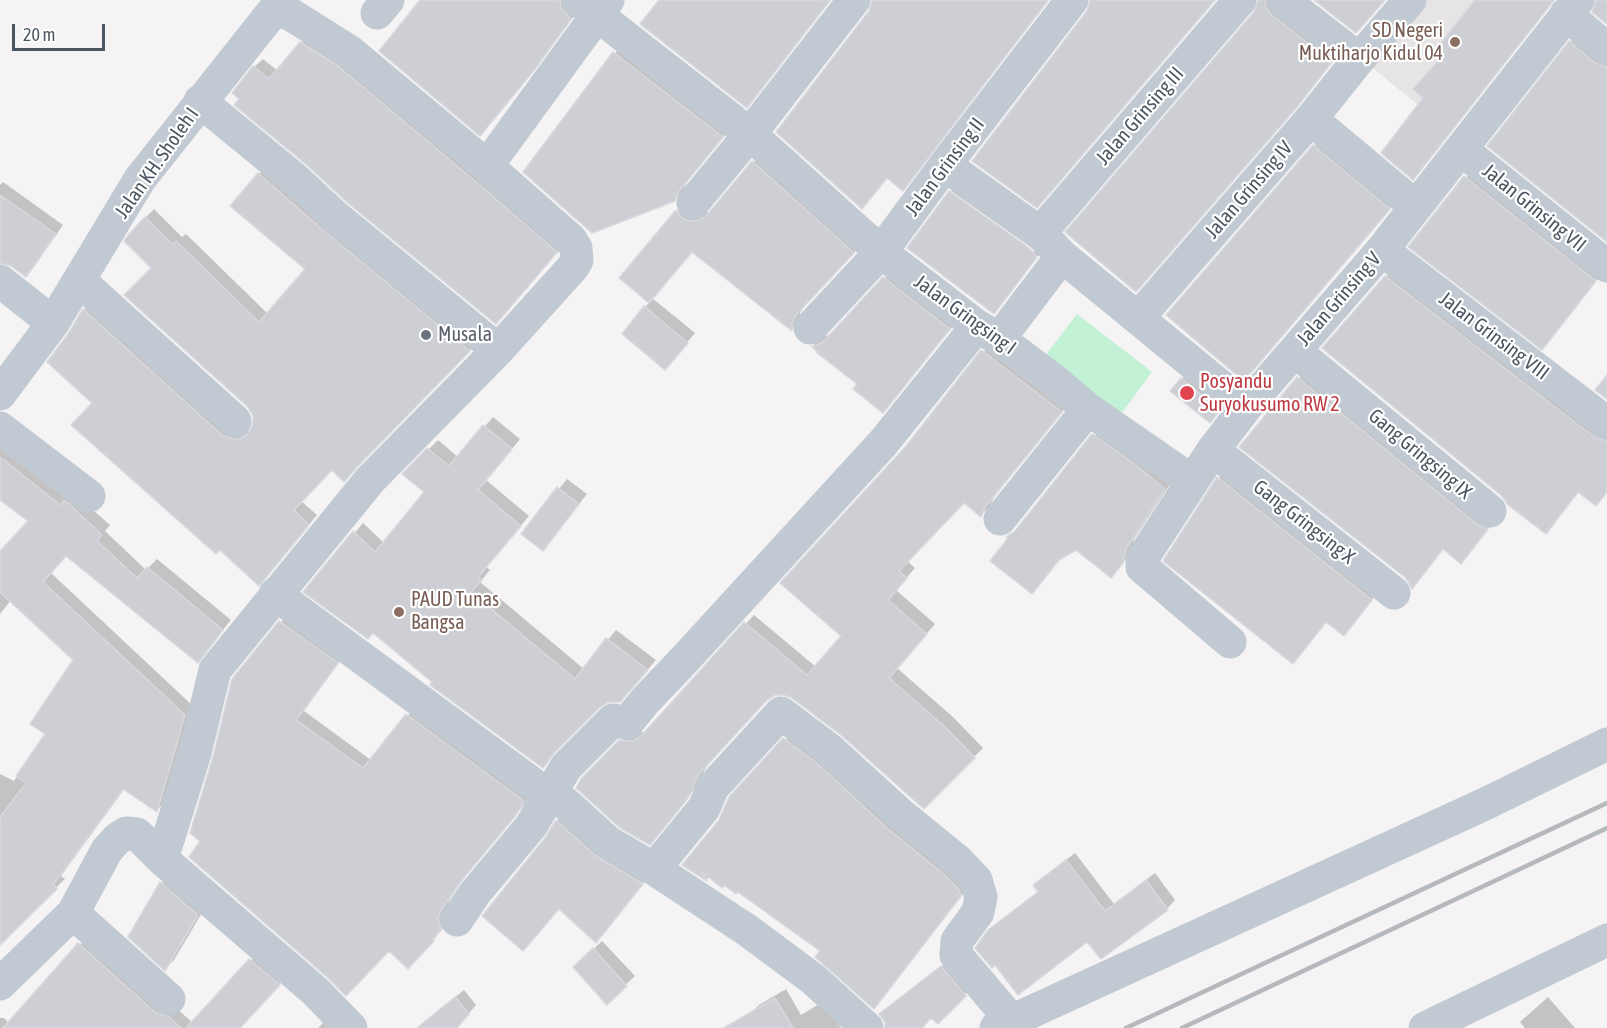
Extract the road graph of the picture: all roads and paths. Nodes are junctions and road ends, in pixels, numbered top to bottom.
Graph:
1 (854, 0) edge
2 (1072, 0) edge
3 (1240, 0) edge
4 (1282, 0) edge
5 (1410, 0) edge
6 (594, 5) edge
7 (1572, 7) edge
8 (1607, 49) edge
9 (1359, 59) junction
10 (200, 101) junction
11 (1311, 119) junction
12 (750, 134) junction
13 (1462, 150) junction
14 (945, 165) junction
15 (487, 166) junction
16 (693, 203) dead end
17 (1415, 206) junction
18 (1051, 244) junction
19 (1382, 250) junction
20 (881, 252) junction
21 (1607, 266) edge
22 (80, 280) junction
23 (0, 281) edge
24 (1137, 318) junction
25 (53, 323) junction
26 (810, 328) dead end
27 (988, 333) junction
28 (498, 350) junction
29 (1295, 351) junction
30 (0, 394) edge
31 (1246, 407) junction
32 (1088, 409) junction
33 (235, 421) dead end
34 (1607, 423) edge
35 (0, 428) edge
36 (1213, 450) junction
37 (1192, 481) junction
38 (89, 496) dead end
39 (1490, 512) dead end
40 (1000, 519) dead end
41 (275, 594) junction
42 (1394, 594) dead end
43 (1230, 642) dead end
44 (1607, 744) edge
45 (548, 795) junction
46 (162, 859) junction
47 (654, 869) junction
48 (73, 913) junction
49 (457, 920) dead end
50 (1607, 940) edge
51 (0, 984) edge
52 (170, 999) dead end
53 (1004, 1024) edge
54 (351, 1028) edge
55 (867, 1028) edge
56 (1425, 1028) edge

1 - 12 street
2 - 14 street, Jalan Grinsing II
3 - 18 street, Jalan Grinsing III
4 - 9 street
5 - 9 street, Jalan Grinsing IV
6 - 12 street, Jalan Gringsing I
6 - 15 street
7 - 8 street
7 - 13 street, Jalan Grinsing V
9 - 11 street, Jalan Grinsing IV
10 - 15 street, Jalan KH. Sholeh I
10 - 22 street, Jalan KH. Sholeh I
10 - 28 street
11 - 17 street
11 - 24 street, Jalan Grinsing IV
12 - 16 street
12 - 20 street, Jalan Gringsing I
13 - 17 street, Jalan Grinsing V
13 - 21 street, Jalan Grinsing VII
14 - 18 street
14 - 20 street, Jalan Grinsing II
15 - 28 street
17 - 19 street, Jalan Grinsing V
18 - 24 street
18 - 27 street, Jalan Grinsing III
19 - 29 street, Jalan Grinsing V
19 - 34 street, Jalan Grinsing VIII
20 - 26 street, Jalan Grinsing II
20 - 27 street, Jalan Gringsing I
22 - 25 street, Jalan KH. Sholeh I
22 - 33 street
23 - 25 street
24 - 31 street
25 - 30 street, Jalan KH. Sholeh I
27 - 32 street, Jalan Gringsing I
27 - 45 street
28 - 41 street
29 - 31 street, Jalan Grinsing V
29 - 39 street, Gang Gringsing IX
31 - 36 street, Jalan Grinsing V
32 - 37 street, Jalan Gringsing I
32 - 40 street
35 - 38 street
36 - 37 street, Jalan Grinsing V
36 - 42 street, Gang Gringsing X
37 - 43 street, Jalan Grinsing V
41 - 45 street
41 - 46 street
44 - 53 street
45 - 47 street
45 - 49 street
46 - 48 street
46 - 54 street
47 - 53 street
47 - 55 street
48 - 51 street
48 - 52 street
50 - 56 street

